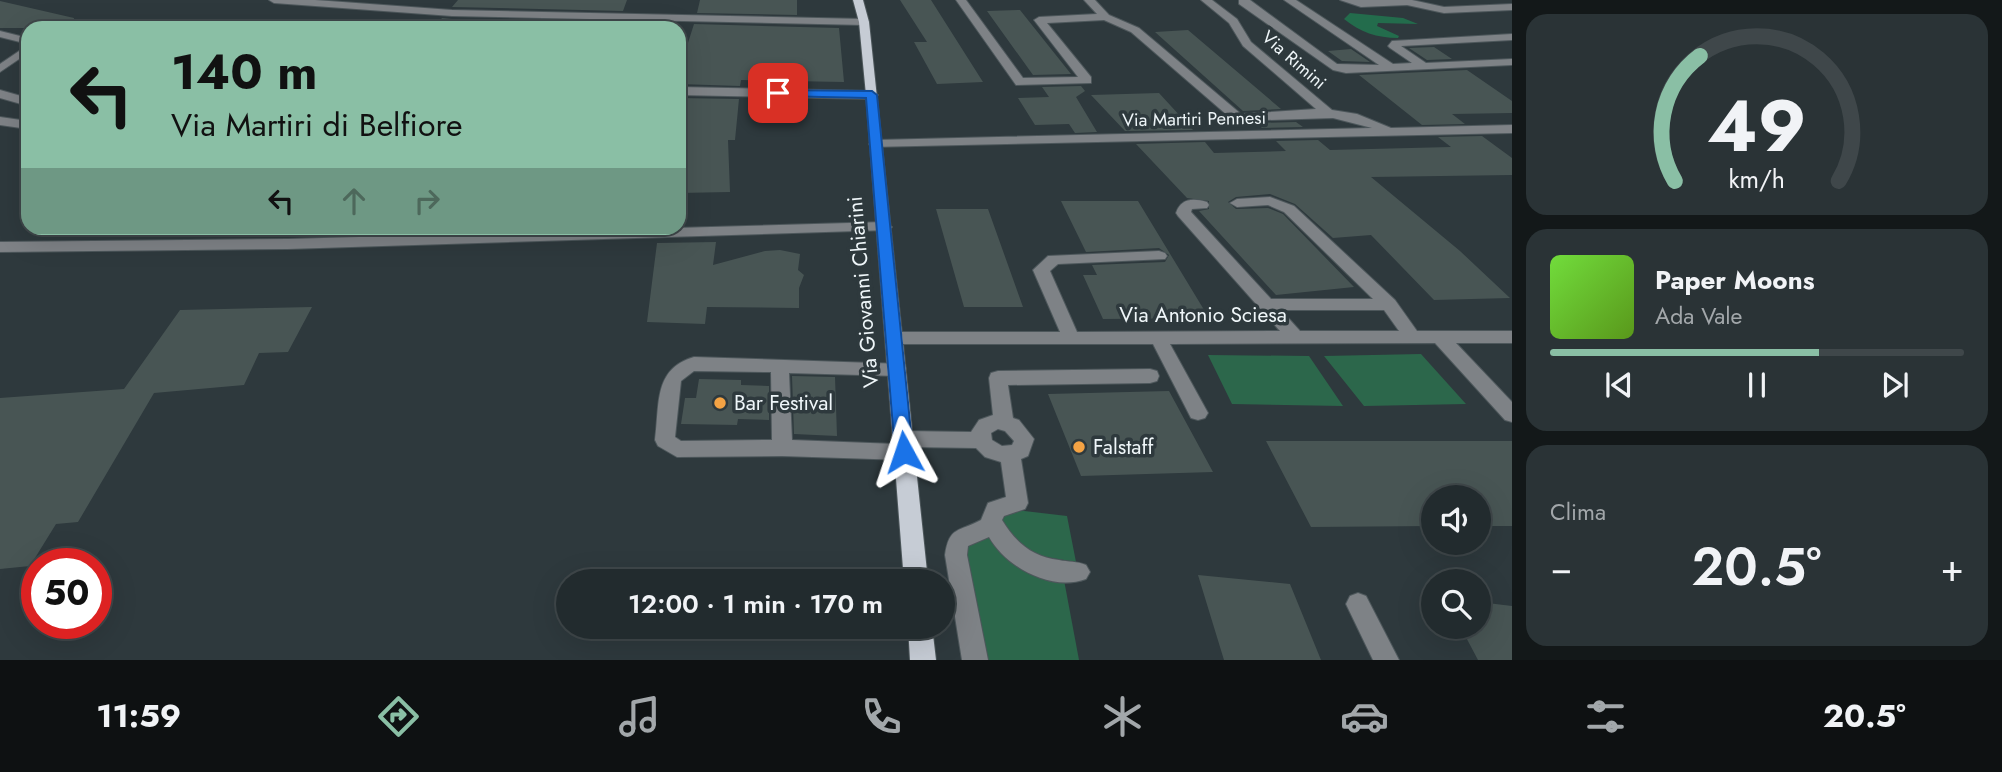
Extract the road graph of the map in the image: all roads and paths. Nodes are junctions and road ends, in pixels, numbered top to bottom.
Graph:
1 (274, 0) edge
2 (858, 0) edge
3 (961, 0) edge
4 (1089, 0) edge
5 (1206, 0) edge
6 (1245, 0) edge
7 (1289, 0) edge
8 (1345, 0) edge
9 (1512, 7) edge
10 (1105, 17) junction
11 (864, 22) junction
12 (0, 34) edge
13 (1512, 37) edge
14 (21, 39) edge
15 (21, 53) edge
16 (1512, 62) edge
17 (1425, 67) junction
18 (1391, 68) junction
19 (0, 69) edge
20 (686, 91) edge
21 (0, 94) edge
22 (872, 95) junction
23 (21, 100) edge
24 (1327, 112) junction
25 (0, 121) edge
26 (21, 124) edge
27 (1512, 129) edge
28 (1389, 132) junction
29 (876, 144) junction
30 (1237, 203) dead end
31 (1202, 205) dead end
32 (884, 228) junction
33 (686, 233) edge
34 (295, 235) edge
35 (623, 235) edge
36 (288, 244) junction
37 (0, 247) edge
38 (1159, 256) dead end
39 (1389, 304) junction
40 (1266, 305) junction
41 (1071, 337) junction
42 (1158, 337) junction
43 (1295, 337) junction
44 (1412, 337) junction
45 (1440, 337) junction
46 (1512, 337) edge
47 (894, 338) junction
48 (780, 366) junction
49 (897, 369) junction
50 (1150, 376) dead end
51 (1198, 413) dead end
52 (1512, 415) edge
53 (1004, 422) junction
54 (981, 440) junction
55 (904, 445) junction
56 (782, 448) junction
57 (1010, 455) junction
58 (992, 523) junction
59 (915, 569) edge
60 (1077, 572) dead end
61 (1358, 604) dead end
62 (921, 639) edge
63 (923, 660) edge
64 (975, 660) edge
65 (1386, 660) edge

1 - 11 street
2 - 11 main road, Via Giovanni Chiarini
3 - 10 street
4 - 10 street
5 - 24 street, Via Rimini
6 - 18 street
7 - 18 street
8 - 9 street
10 - 24 street, Via Rimini
11 - 22 main road, Via Giovanni Chiarini
12 - 14 street
13 - 17 street
15 - 19 street
16 - 17 street
17 - 18 street
20 - 22 street
21 - 23 street
22 - 29 main road, Via Giovanni Chiarini
24 - 28 street
25 - 26 street
27 - 28 street, Via Martiri Pennesi
28 - 29 street, Via Martiri Pennesi
29 - 32 main road, Via Giovanni Chiarini
30 - 39 street
31 - 40 street
32 - 33 street
32 - 47 main road, Via Giovanni Chiarini
34 - 36 street
35 - 36 street
36 - 37 street
38 - 41 street
39 - 40 street
39 - 44 street
40 - 43 street
41 - 42 street, Via Antonio Sciesa
41 - 47 street, Via Antonio Sciesa
42 - 43 street, Via Antonio Sciesa
42 - 51 street
43 - 44 street, Via Antonio Sciesa
44 - 45 street, Via Antonio Sciesa
45 - 46 street, Via Antonio Sciesa
45 - 52 street
47 - 49 main road, Via Giovanni Chiarini
48 - 49 street
48 - 56 street
48 - 56 street
49 - 55 main road, Via Giovanni Chiarini
50 - 53 street
53 - 54 street
53 - 57 street
54 - 55 street
54 - 57 street
55 - 56 street
55 - 59 main road, Via Giovanni Chiarini
57 - 58 street
58 - 60 street
58 - 64 street
61 - 65 street
62 - 63 main road

